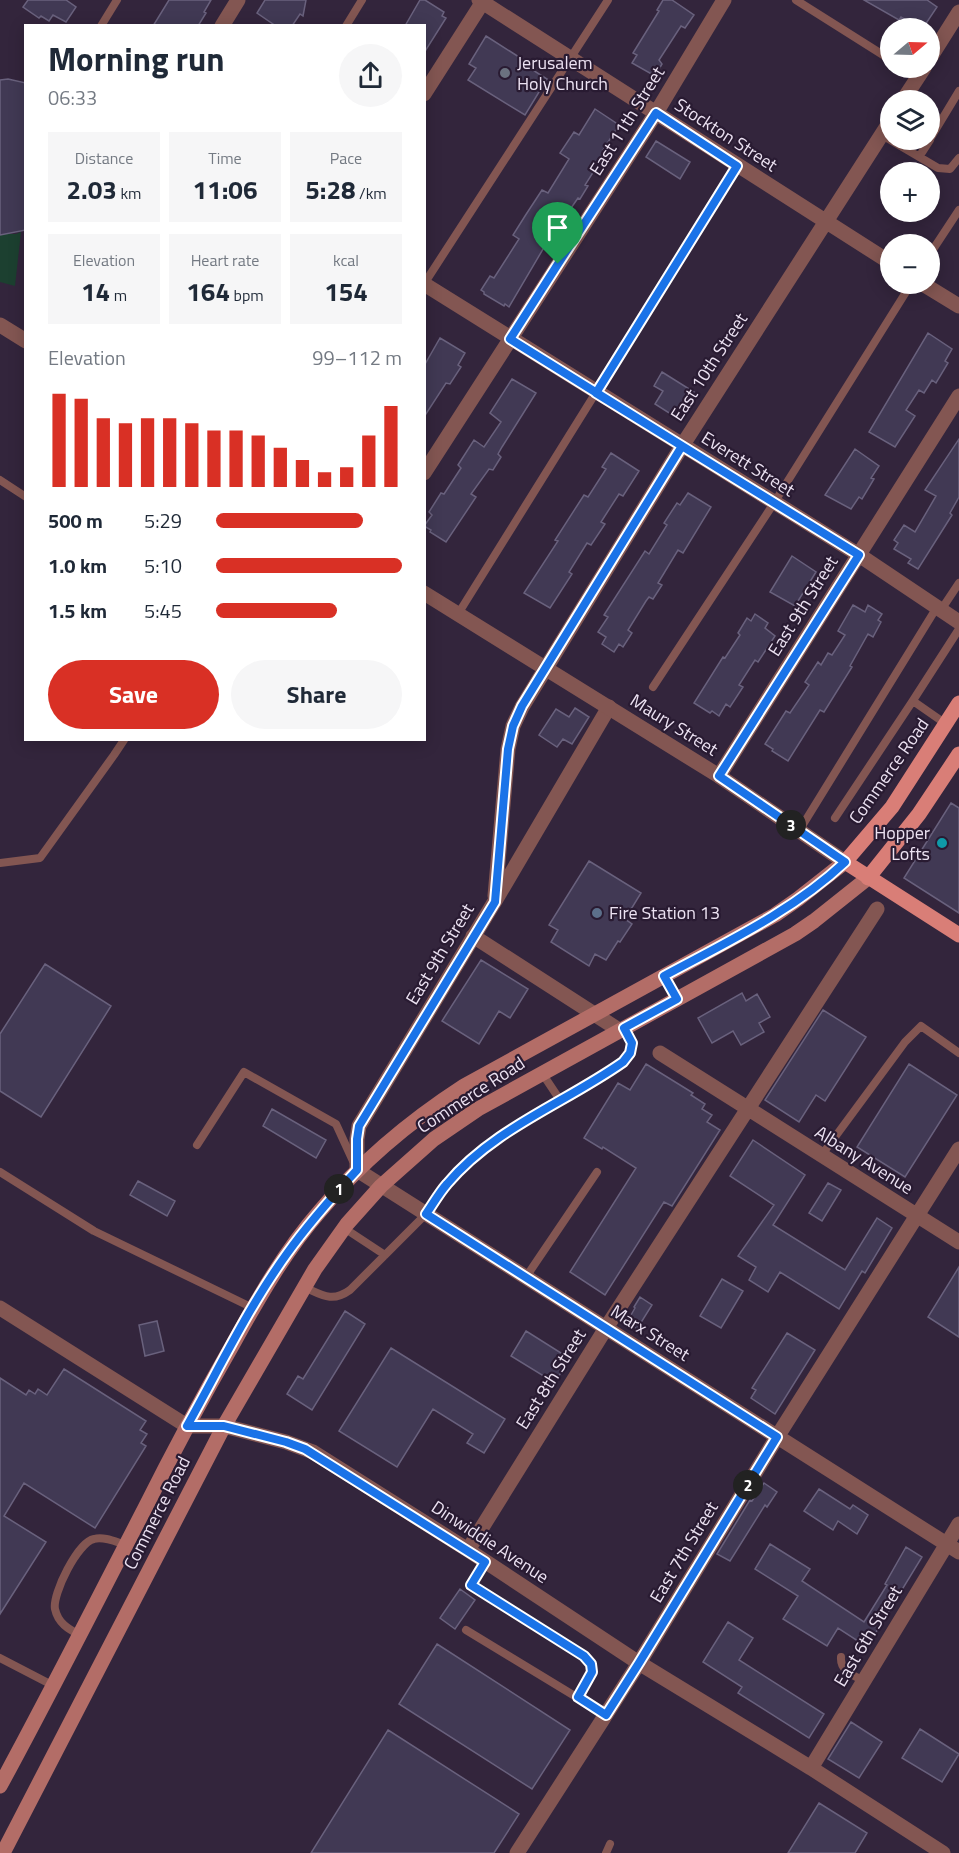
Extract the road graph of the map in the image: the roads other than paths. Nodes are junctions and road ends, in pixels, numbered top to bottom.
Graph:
1 (117, 0) edge
2 (238, 0) edge
3 (362, 0) edge
4 (608, 0) edge
5 (724, 0) edge
6 (796, 0) edge
7 (482, 1) edge
8 (959, 12) edge
9 (102, 24) edge
10 (223, 24) edge
11 (346, 24) edge
12 (940, 42) edge
13 (880, 53) edge
14 (571, 59) junction
15 (426, 91) edge
16 (959, 91) edge
17 (656, 113) junction
18 (940, 122) edge
19 (880, 138) edge
20 (908, 150) edge
21 (924, 150) edge
22 (920, 157) junction
23 (959, 158) edge
24 (737, 166) junction
25 (959, 210) edge
26 (826, 223) junction
27 (940, 239) edge
28 (880, 256) edge
29 (426, 281) edge
30 (426, 285) edge
31 (905, 294) edge
32 (939, 294) edge
33 (959, 306) edge
34 (0, 325) edge
35 (510, 339) junction
36 (24, 340) edge
37 (596, 393) junction
38 (959, 396) edge
39 (682, 446) junction
40 (426, 470) edge
41 (1, 484) edge
42 (24, 496) edge
43 (774, 503) junction
44 (859, 555) junction
45 (959, 583) edge
46 (426, 594) edge
47 (939, 608) junction
48 (459, 614) junction
49 (959, 622) edge
50 (959, 630) edge
51 (545, 669) junction
52 (653, 687) dead end
53 (913, 701) junction
54 (959, 703) edge
55 (609, 707) junction
56 (946, 724) junction
57 (123, 741) edge
58 (959, 754) edge
59 (719, 776) junction
60 (835, 818) dead end
61 (799, 831) junction
62 (845, 862) junction
63 (0, 863) edge
64 (868, 878) junction
65 (495, 902) junction
66 (877, 909) dead end
67 (959, 935) edge
68 (473, 936) junction
69 (664, 976) junction
70 (677, 999) junction
71 (595, 1014) junction
72 (622, 1029) junction
73 (660, 1053) dead end
74 (959, 1053) edge
75 (542, 1073) junction
76 (560, 1100) junction
77 (749, 1110) junction
78 (197, 1144) dead end
79 (959, 1149) edge
80 (821, 1156) junction
81 (357, 1170) junction
82 (0, 1172) edge
83 (597, 1172) dead end
84 (381, 1186) junction
85 (426, 1214) junction
86 (917, 1215) junction
87 (344, 1228) junction
88 (959, 1242) edge
89 (385, 1255) junction
90 (526, 1277) junction
91 (304, 1287) junction
92 (0, 1308) edge
93 (253, 1308) junction
94 (606, 1328) junction
95 (187, 1426) junction
96 (224, 1426) junction
97 (777, 1437) junction
98 (959, 1524) edge
99 (126, 1545) junction
100 (953, 1548) edge
101 (468, 1550) junction
102 (485, 1562) junction
103 (466, 1630) dead end
104 (80, 1635) junction
105 (840, 1657) dead end
106 (0, 1658) edge
107 (639, 1663) junction
108 (864, 1681) junction
109 (54, 1686) junction
110 (578, 1697) junction
111 (606, 1715) junction
112 (811, 1768) junction
113 (0, 1786) edge
114 (610, 1844) dead end
115 (3, 1853) edge
116 (517, 1853) edge
117 (606, 1853) edge
118 (943, 1853) edge

1 - 9 lane
2 - 10 street
3 - 11 lane
4 - 14 lane
5 - 17 street, East 11th Street
6 - 13 lane
7 - 14 street, Stockton Street
7 - 15 street
8 - 12 street
14 - 17 street, Stockton Street
14 - 29 lane
16 - 18 lane
17 - 24 street, Stockton Street
17 - 35 street, East 11th Street
19 - 26 street, East 10th Street
20 - 22 lane
21 - 22 lane
22 - 23 lane
24 - 26 street, Stockton Street
24 - 37 lane
25 - 27 lane
26 - 28 street, Stockton Street
26 - 39 street, East 10th Street
30 - 35 street, Everett Street
31 - 43 lane
32 - 33 street
34 - 36 street
35 - 37 street, Everett Street
35 - 40 street, East 11th Street
37 - 39 street, Everett Street
37 - 48 lane
38 - 44 street, East 9th Street
39 - 43 street, Everett Street
39 - 51 street, East 10th Street
41 - 42 lane
43 - 44 street, Everett Street
43 - 52 lane
44 - 47 street, Everett Street
44 - 59 street, East 9th Street
45 - 47 lane
46 - 48 street, Maury Street
47 - 49 street, Everett Street
47 - 61 lane
48 - 51 street, Maury Street
50 - 53 lane
51 - 55 street, Maury Street
51 - 65 street, East 10th Street
53 - 56 lane
53 - 60 lane
54 - 56 main road, Commerce Road
55 - 59 street, Maury Street
55 - 65 street, East 9th Street
56 - 62 main road, Commerce Road
57 - 63 lane
58 - 64 main road, Commerce Road
59 - 61 street, Maury Street
61 - 62 street, Maury Street
62 - 64 main road, Maury Street
62 - 69 main road, Commerce Road
64 - 67 main road, Maury Street
64 - 70 main road, Commerce Road
65 - 68 street, East 9th Street
66 - 77 street
68 - 71 street
68 - 81 street, East 9th Street
69 - 70 lane
69 - 71 main road, Commerce Road
70 - 72 main road, Commerce Road
71 - 72 street
71 - 81 main road, Commerce Road
72 - 75 main road, Commerce Road
72 - 76 lane
73 - 77 street, Albany Avenue
74 - 80 lane
75 - 76 lane
75 - 84 main road, Commerce Road
76 - 85 lane
77 - 80 street, Albany Avenue
77 - 94 street, East 8th Street
78 - 81 lane
79 - 86 street, East 7th Street
80 - 86 street, Albany Avenue
81 - 84 street, Marx Street
81 - 93 main road, Commerce Road
82 - 93 lane
83 - 90 lane
84 - 85 street, Marx Street
84 - 87 main road, Commerce Road
85 - 89 lane
85 - 90 street, Marx Street
86 - 88 street, Albany Avenue
86 - 97 street, East 7th Street
87 - 89 lane
87 - 91 main road, Commerce Road
89 - 91 lane
90 - 94 street, Marx Street
91 - 96 main road, Commerce Road
92 - 95 street
93 - 95 main road, Commerce Road
94 - 97 street, Marx Street
94 - 101 street, East 8th Street
95 - 96 street, Dinwiddie Avenue
95 - 99 main road, Commerce Road
96 - 101 street, Dinwiddie Avenue
96 - 115 main road, Commerce Road
97 - 100 street, Marx Street
97 - 107 street, East 7th Street
98 - 100 street, East 6th Street
99 - 104 main road, Commerce Road
99 - 104 lane
100 - 108 street, East 6th Street
101 - 102 street, Dinwiddie Avenue
102 - 107 street, Dinwiddie Avenue
102 - 110 lane
103 - 110 lane
104 - 109 main road, Commerce Road
105 - 108 lane
106 - 109 lane
107 - 111 street, East 7th Street
107 - 112 street, Dinwiddie Avenue
108 - 112 street, East 6th Street
109 - 113 main road, Commerce Road
110 - 111 lane
111 - 116 street, East 7th Street
112 - 118 street, Dinwiddie Avenue
114 - 117 lane

